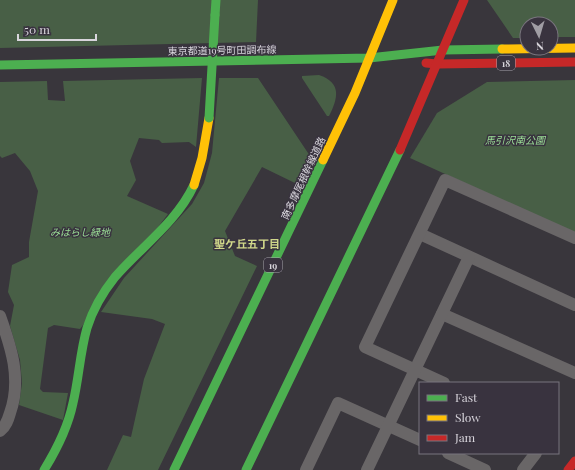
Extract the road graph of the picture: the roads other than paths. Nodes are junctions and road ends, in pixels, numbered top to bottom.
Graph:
1 (216, 0) edge
2 (394, 0) edge
3 (464, 0) edge
4 (575, 48) edge
5 (443, 50) junction
6 (369, 58) junction
7 (575, 62) edge
8 (437, 64) junction
9 (0, 65) edge
10 (420, 234) junction
11 (575, 238) edge
12 (469, 257) junction
13 (575, 305) edge
14 (442, 314) junction
15 (0, 316) edge
16 (415, 369) junction
17 (575, 373) edge
18 (442, 382) edge
19 (387, 425) junction
20 (0, 431) edge
21 (419, 440) edge
22 (450, 454) edge
23 (535, 454) edge
24 (575, 461) edge
25 (44, 470) edge
26 (174, 470) edge
27 (246, 470) edge
28 (306, 470) edge
29 (367, 470) edge
30 (485, 470) edge
31 (523, 470) edge
32 (568, 470) edge

1 - 25 main road, bridge
2 - 6 main road, 南多摩尾根幹線道路
3 - 5 main road
4 - 5 main road, 18
5 - 6 main road, 東京都道19号町田調布線
5 - 8 main road
6 - 8 main road, 18
6 - 9 main road, 東京都道19号町田調布線
6 - 26 main road, 南多摩尾根幹線道路 / 19
7 - 8 main road, 18
8 - 27 main road
10 - 11 street
10 - 12 street
10 - 16 street
12 - 13 street
12 - 14 street
14 - 16 street
14 - 17 street
15 - 20 street
16 - 18 street
16 - 19 street
19 - 21 street
19 - 28 street
19 - 29 street
22 - 30 street
23 - 31 street
24 - 32 main road

